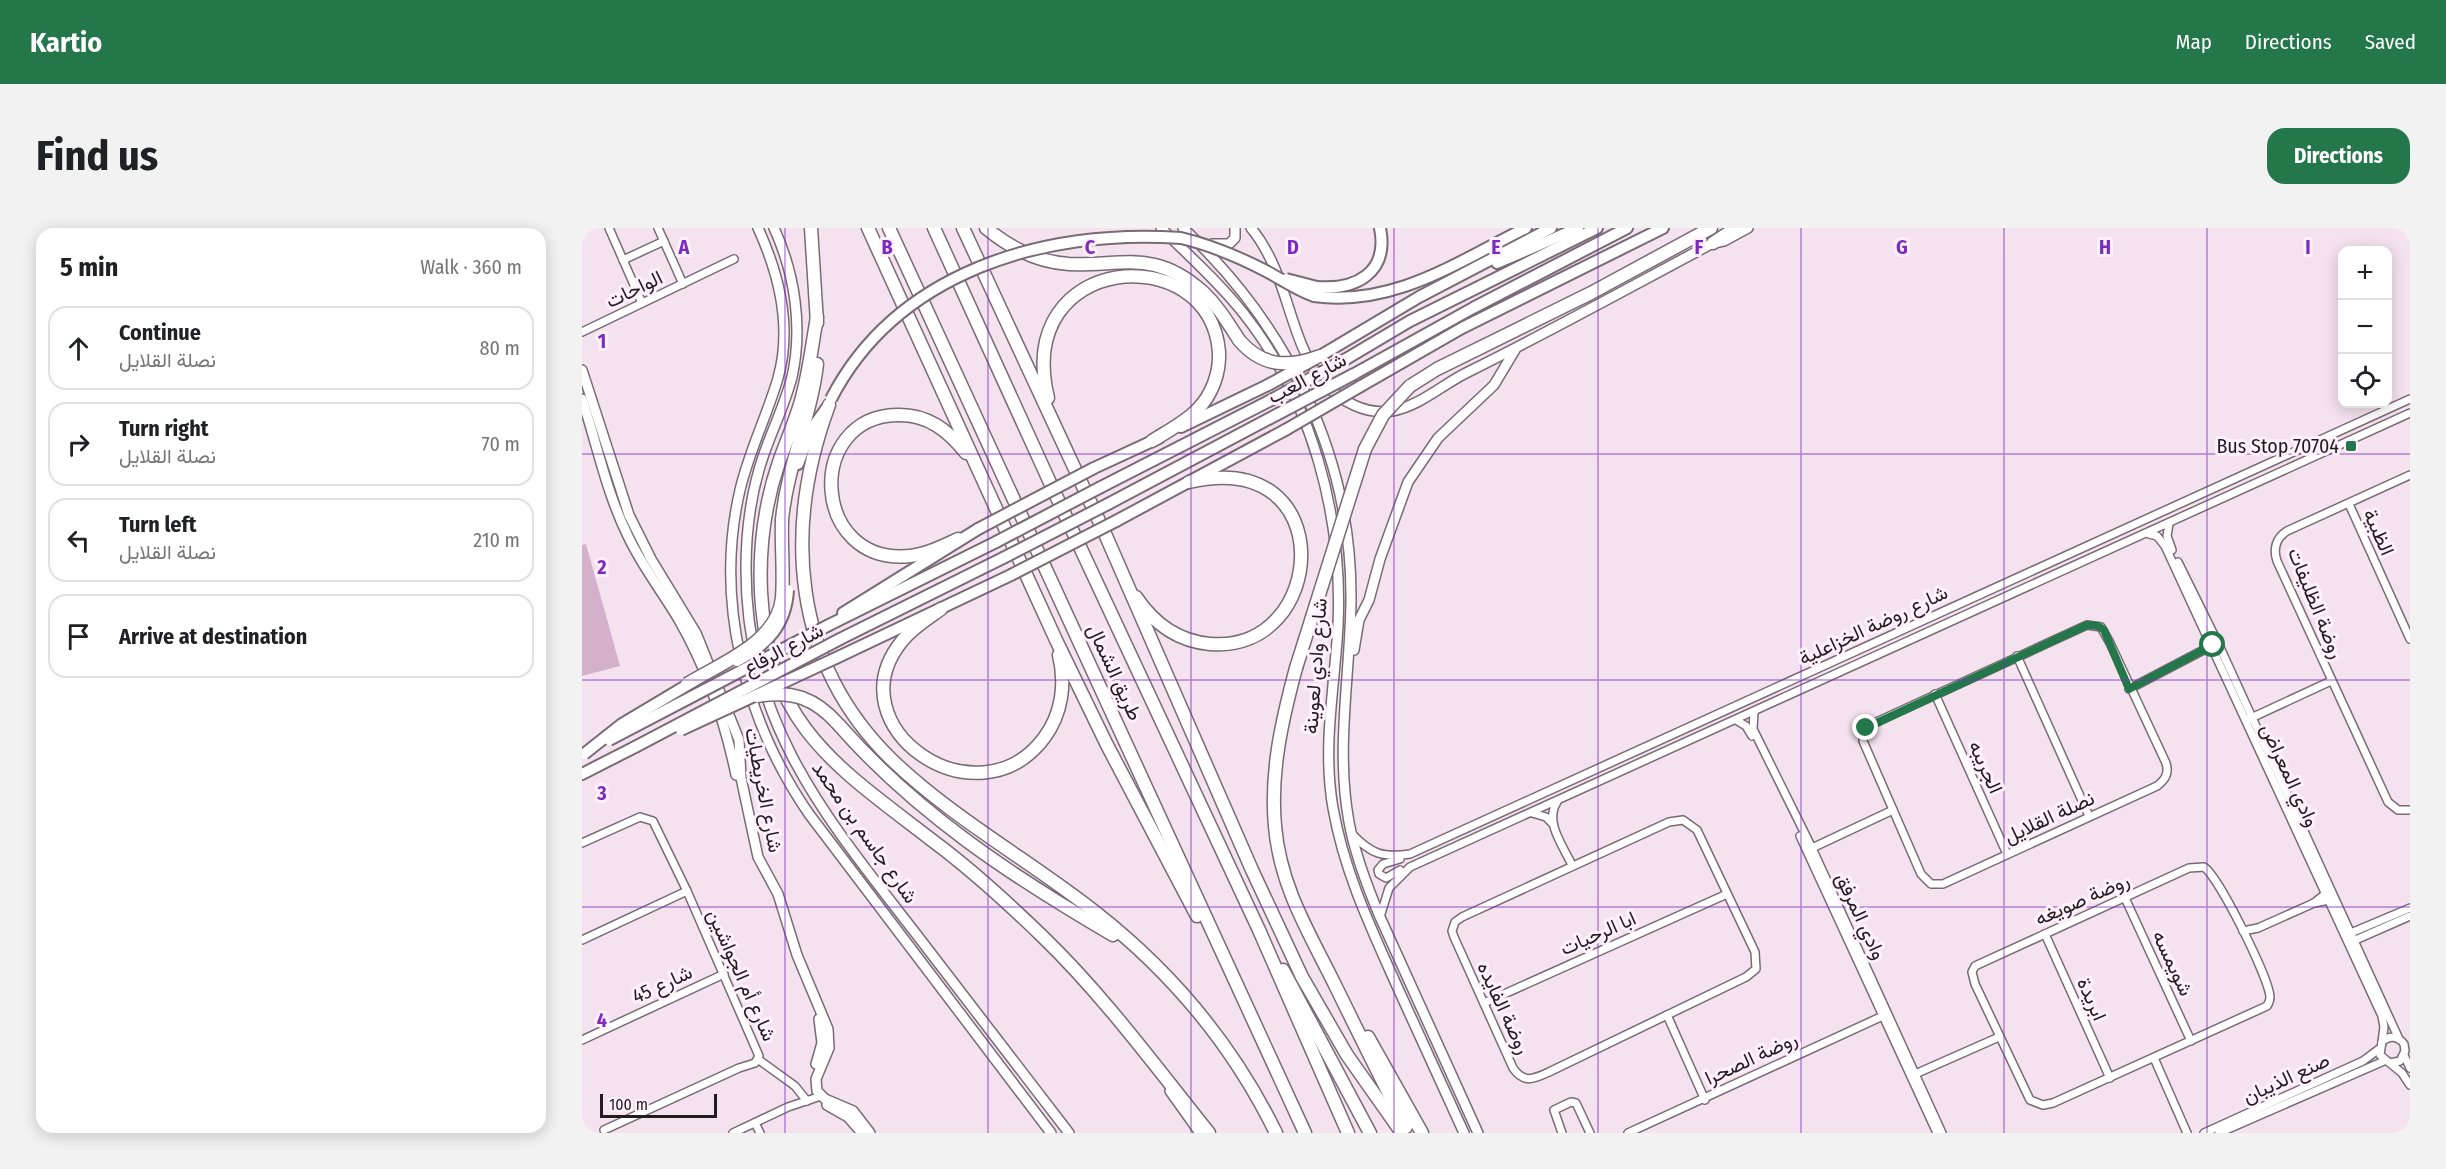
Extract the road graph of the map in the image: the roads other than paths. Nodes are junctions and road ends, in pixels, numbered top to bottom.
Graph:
1 (609, 228) edge
2 (658, 228) edge
3 (758, 228) edge
4 (774, 228) edge
5 (811, 228) edge
6 (868, 228) edge
7 (889, 228) edge
8 (934, 228) edge
9 (963, 228) edge
10 (986, 228) edge
11 (1161, 228) edge
12 (1183, 228) edge
13 (1236, 228) edge
14 (1251, 228) edge
15 (1380, 228) edge
16 (1526, 228) edge
17 (1551, 228) edge
18 (1578, 228) edge
19 (1598, 228) edge
20 (1627, 228) edge
21 (1663, 228) edge
22 (1711, 228) edge
23 (1736, 228) edge
24 (1748, 228) edge
25 (1192, 236) junction
26 (664, 241) junction
27 (1713, 243) junction
28 (734, 259) dead end
29 (623, 260) junction
30 (1476, 267) junction
31 (683, 284) junction
32 (1316, 292) junction
33 (642, 303) junction
34 (817, 317) junction
35 (582, 332) edge
36 (1515, 349) junction
37 (1320, 356) junction
38 (582, 370) edge
39 (582, 399) edge
40 (2410, 399) edge
41 (830, 402) junction
42 (2410, 414) edge
43 (591, 428) edge
44 (1058, 434) junction
45 (1152, 441) junction
46 (2410, 475) edge
47 (981, 476) junction
48 (1189, 482) junction
49 (2349, 504) junction
50 (785, 520) junction
51 (2169, 524) junction
52 (2146, 534) junction
53 (958, 539) junction
54 (996, 542) joint
55 (1003, 558) joint
56 (1126, 581) junction
57 (941, 609) junction
58 (831, 624) junction
59 (2410, 639) edge
60 (1056, 640) junction
61 (2215, 644) junction
62 (2017, 656) junction
63 (1349, 673) junction
64 (2331, 681) junction
65 (687, 684) joint
66 (2129, 689) junction
67 (1935, 694) junction
68 (758, 696) junction
69 (1754, 712) junction
70 (2249, 719) junction
71 (1736, 720) junction
72 (635, 747) junction
73 (583, 754) edge
74 (582, 774) edge
75 (1558, 801) junction
76 (1893, 810) junction
77 (2410, 810) edge
78 (1531, 813) junction
79 (2089, 816) junction
80 (1553, 824) junction
81 (1352, 834) junction
82 (582, 843) edge
83 (1810, 849) junction
84 (1410, 854) junction
85 (2007, 854) junction
86 (1417, 863) junction
87 (1572, 865) junction
88 (687, 891) junction
89 (2329, 891) junction
90 (1726, 894) junction
91 (2125, 898) junction
92 (2333, 900) junction
93 (2314, 903) junction
94 (2410, 908) edge
95 (2410, 915) edge
96 (1380, 917) junction
97 (2044, 934) junction
98 (2245, 935) junction
99 (2350, 938) junction
100 (582, 940) edge
101 (1217, 944) junction
102 (1266, 947) junction
103 (1140, 950) junction
104 (724, 974) junction
105 (1337, 988) junction
106 (1484, 1003) junction
107 (1667, 1016) junction
108 (1886, 1017) junction
109 (1999, 1037) junction
110 (2399, 1039) junction
111 (582, 1040) edge
112 (2192, 1041) junction
113 (2380, 1045) junction
114 (2404, 1055) junction
115 (2154, 1058) junction
116 (759, 1060) junction
117 (2387, 1062) junction
118 (2410, 1068) edge
119 (1913, 1075) junction
120 (1162, 1076) junction
121 (2110, 1078) junction
122 (2410, 1085) edge
123 (815, 1098) junction
124 (1705, 1100) junction
125 (755, 1123) junction
126 (604, 1130) dead end
127 (733, 1133) edge
128 (760, 1133) edge
129 (862, 1133) edge
130 (870, 1133) edge
131 (1051, 1133) edge
132 (1070, 1133) edge
133 (1200, 1133) edge
134 (1209, 1133) edge
135 (1276, 1133) edge
136 (1305, 1133) edge
137 (1348, 1133) edge
138 (1370, 1133) edge
139 (1402, 1133) edge
140 (1409, 1133) edge
141 (1422, 1133) edge
142 (1464, 1133) edge
143 (1478, 1133) edge
144 (1562, 1133) edge
145 (1590, 1133) edge
146 (1628, 1133) edge
147 (1639, 1133) edge
148 (1937, 1133) edge
149 (1942, 1133) edge
150 (2187, 1133) edge
151 (2204, 1133) edge
152 (2219, 1133) edge

1 - 29 street
2 - 26 street
3 - 131 main road, شارع جاسم بن محمد
4 - 132 main road, شارع جاسم بن محمد
5 - 34 highway
6 - 47 highway
7 - 101 highway, طريق الشمال
8 - 102 highway, طريق الشمال
9 - 44 highway
10 - 37 highway, bridge
11 - 142 main road, شارع وادي لعوينة
12 - 25 main road, شارع وادي لعوينة
13 - 25 main road
14 - 36 main road
15 - 32 main road
16 - 32 main road
17 - 30 main road
18 - 30 main road
19 - 54 main road, شارع العب, bridge
20 - 55 main road, شارع العب, bridge
21 - 48 main road, bridge
22 - 105 highway, bridge
23 - 27 highway
24 - 27 main road
25 - 63 main road, شارع وادي لعوينة
26 - 29 street
26 - 31 street
27 - 36 main road
28 - 31 street, الواحات
29 - 33 street
30 - 37 main road
31 - 33 street, الواحات
32 - 41 main road, bridge
33 - 35 street, الواحات
34 - 50 highway
34 - 120 highway
36 - 63 main road
37 - 45 main road, bridge
38 - 43 main road, شارع الخريطيات
39 - 43 main road, شارع الخريطيات
40 - 84 street, شارع روضة الخزاعلية
41 - 50 main road
41 - 103 highway
42 - 51 street, شارع روضة الخزاعلية
43 - 123 main road, شارع الخريطيات
44 - 45 highway
44 - 56 highway
45 - 53 main road, bridge
46 - 49 street, روضة الظليفات
47 - 53 highway
47 - 60 highway
48 - 56 highway
48 - 57 main road, bridge
49 - 59 street, الظبية
49 - 64 street, روضة الظليفات
50 - 65 highway, bridge
51 - 52 street, شارع روضة الخزاعلية
51 - 61 street, وادي المعراض
52 - 61 street, وادي المعراض
52 - 69 street, شارع روضة الخزاعلية
53 - 58 main road
54 - 58 main road, شارع الرفاع
55 - 72 main road, شارع الرفاع, bridge
56 - 139 highway
57 - 60 highway
57 - 68 main road, bridge
58 - 73 main road, شارع الرفاع, bridge
60 - 101 highway
61 - 66 street
61 - 70 street, وادي المعراض
62 - 66 street, نصلة القلايل
62 - 67 street, نصلة القلايل
62 - 79 street
63 - 81 main road, شارع وادي لعوينة
64 - 70 street, روضة الظليفات
64 - 77 street, روضة الظليفات
65 - 73 main road, bridge
66 - 79 street, نصلة القلايل
67 - 76 street, نصلة القلايل
67 - 85 street, الجريبه
68 - 72 main road, bridge
68 - 103 highway, bridge
69 - 71 street, شارع روضة الخزاعلية
69 - 83 street, وادي المرفق
70 - 89 street, وادي المعراض
71 - 75 street, شارع روضة الخزاعلية
71 - 83 street, وادي المرفق
72 - 74 main road, شارع الرفاع
75 - 78 street, شارع روضة الخزاعلية
75 - 80 street
76 - 83 street
76 - 85 street, نصلة القلايل
78 - 80 street
78 - 86 street, شارع روضة الخزاعلية
79 - 85 street, نصلة القلايل
80 - 87 street
81 - 84 street, شارع روضة الخزاعلية
81 - 96 main road, شارع وادي لعوينة
82 - 88 street, شارع أم الجواشين
83 - 108 street, وادي المرفق
84 - 86 street
86 - 96 street, شارع روضة الخزاعلية
87 - 90 street, روضة الفايده
87 - 106 street, روضة الفايده
88 - 100 street
88 - 104 street, شارع أم الجواشين
89 - 92 street, وادي المعراض
89 - 93 street
90 - 106 street, ابا الرحيات
90 - 107 street, روضة الفايده
91 - 97 street, روضة صويغه
91 - 98 street, روضة صويغه
91 - 112 street, شويمسه
92 - 93 street
92 - 99 street, وادي المعراض
93 - 98 street
94 - 99 street
95 - 99 street
96 - 143 main road, شارع وادي لعوينة
97 - 109 street, روضة صويغه
97 - 121 street, ابريدة
98 - 112 street, روضة صويغه
99 - 110 street, وادي المعراض
99 - 113 street, وادي المعراض
101 - 136 highway, طريق الشمال
102 - 137 highway, طريق الشمال
102 - 138 highway
103 - 135 highway
104 - 111 street, شارع 45
104 - 116 street, شارع أم الجواشين
105 - 140 highway
105 - 141 highway
106 - 107 street, روضة الفايده
107 - 124 street
108 - 119 street, وادي المرفق
108 - 124 street, روضة الصحرا
109 - 119 street
109 - 121 street, روضة صويغه
110 - 113 street
110 - 114 street, وادي المعراض
112 - 115 street, روضة صويغه
113 - 117 street, وادي المعراض
113 - 151 street, صنع الذيبان
114 - 117 street
114 - 118 street, وادي المعراض
115 - 121 street, روضة صويغه
115 - 150 street
116 - 123 street
116 - 126 street, شارع أم الجواشين
117 - 122 street, وادي المعراض
117 - 152 street, صنع الذيبان
119 - 148 street, وادي المرفق
119 - 149 street, وادي المرفق
120 - 133 main road
120 - 134 highway
123 - 125 street
123 - 129 main road
123 - 130 main road
124 - 146 street, روضة الصحرا
124 - 147 street, روضة الصحرا
125 - 127 street
125 - 128 street
144 - 145 street

